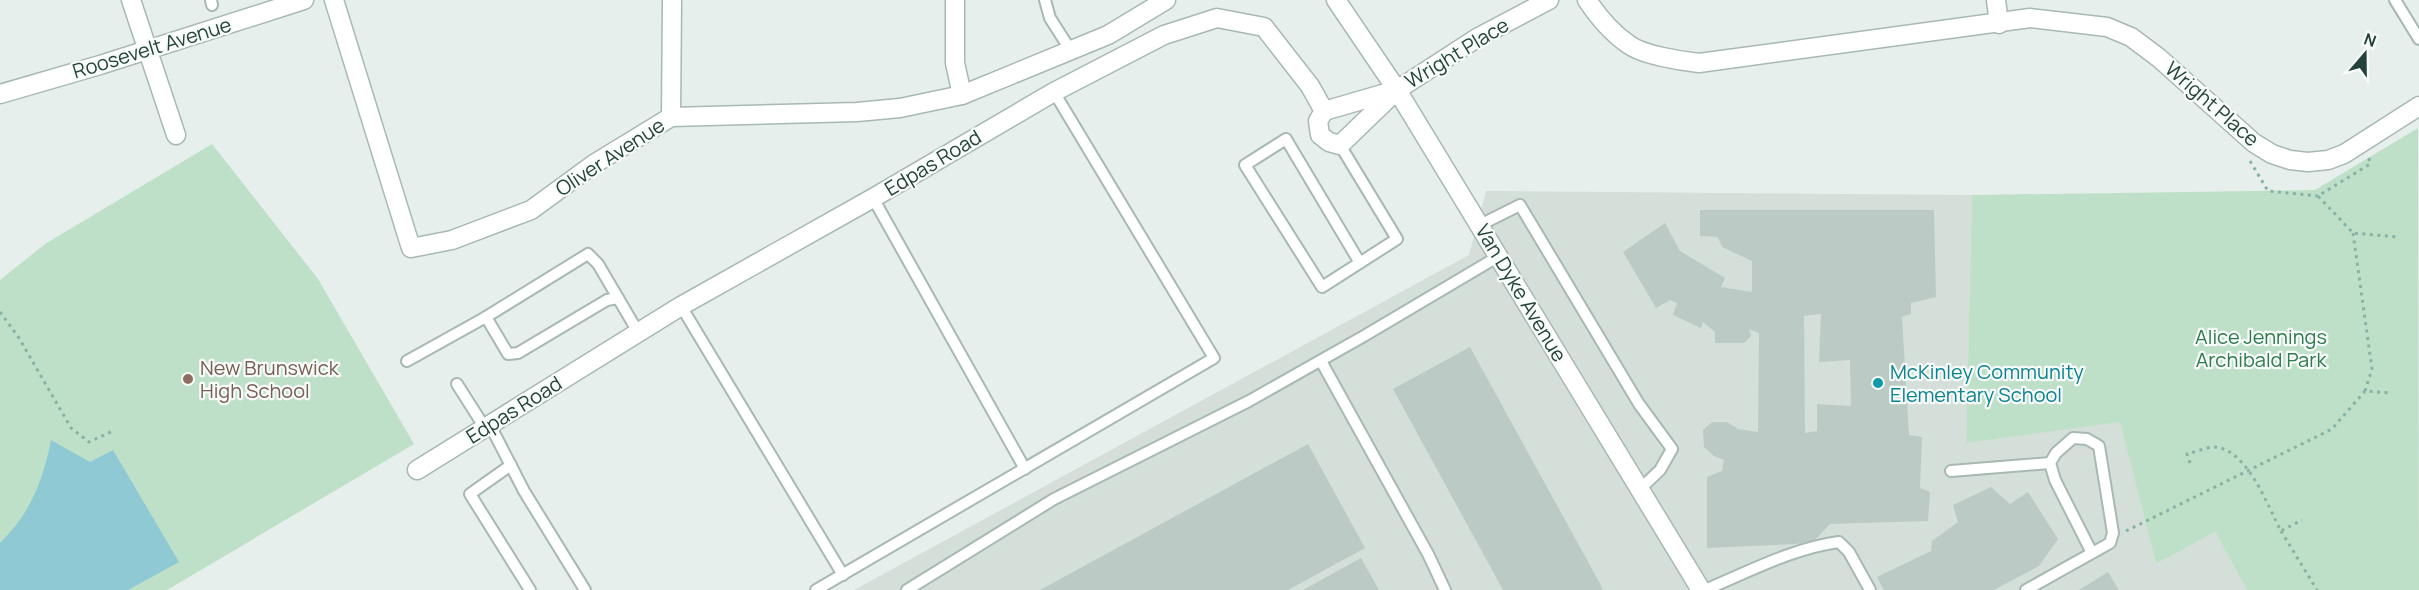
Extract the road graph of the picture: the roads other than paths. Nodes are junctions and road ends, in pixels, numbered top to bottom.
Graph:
1 (131, 0) edge
2 (304, 0) edge
3 (334, 0) edge
4 (672, 0) edge
5 (955, 0) edge
6 (1045, 0) edge
7 (1166, 0) edge
8 (1336, 0) edge
9 (1549, 0) edge
10 (1587, 0) edge
11 (1996, 0) edge
12 (2395, 0) edge
13 (1999, 24) junction
14 (2419, 39) edge
15 (149, 49) junction
16 (1071, 51) junction
17 (1397, 90) junction
18 (1054, 92) junction
19 (0, 94) edge
20 (962, 95) junction
21 (2419, 106) edge
22 (1324, 111) junction
23 (671, 117) junction
24 (176, 135) dead end
25 (1340, 145) junction
26 (873, 198) junction
27 (1480, 225) junction
28 (1499, 256) junction
29 (1360, 263) junction
30 (618, 298) junction
31 (681, 306) junction
32 (486, 317) junction
33 (639, 332) junction
34 (407, 361) dead end
35 (1321, 361) junction
36 (457, 384) dead end
37 (488, 427) junction
38 (2050, 463) junction
39 (511, 465) junction
40 (1025, 469) junction
41 (417, 470) dead end
42 (1951, 471) dead end
43 (1640, 489) junction
44 (2092, 553) junction
45 (843, 575) junction
46 (530, 590) edge
47 (585, 590) edge
48 (816, 590) edge
49 (908, 590) edge
50 (1445, 590) edge
51 (1703, 590) edge
52 (1870, 590) edge
53 (2026, 590) edge

1 - 15 street
2 - 15 street, Roosevelt Avenue
3 - 23 street, Oliver Avenue
4 - 23 street
5 - 20 street
6 - 16 lane
7 - 16 street, Oliver Avenue
8 - 17 street, Van Dyke Avenue
9 - 17 street, Wright Place
10 - 13 street, Wright Place
11 - 13 street
12 - 14 lane
13 - 21 street, Wright Place
15 - 19 street, Roosevelt Avenue
15 - 24 street
16 - 20 street, Oliver Avenue
17 - 22 street
17 - 25 street
17 - 27 street, Van Dyke Avenue
18 - 22 street, Edpas Road
18 - 26 street, Edpas Road
18 - 40 lane
20 - 23 street, Oliver Avenue
22 - 25 street
25 - 29 lane
26 - 31 street, Edpas Road
26 - 40 lane
27 - 28 street, Van Dyke Avenue
27 - 43 lane
28 - 35 lane
28 - 43 street, Van Dyke Avenue
29 - 29 lane
30 - 32 lane
30 - 32 lane
30 - 33 lane
31 - 33 street, Edpas Road
31 - 45 lane
32 - 34 lane
33 - 37 street, Edpas Road
35 - 49 lane
35 - 50 lane
36 - 37 lane
37 - 39 lane
37 - 41 street, Edpas Road
38 - 42 lane
38 - 44 lane
38 - 44 lane
39 - 46 lane
39 - 47 lane
40 - 45 lane
43 - 51 street, Van Dyke Avenue
44 - 53 lane
45 - 48 lane
51 - 52 lane

